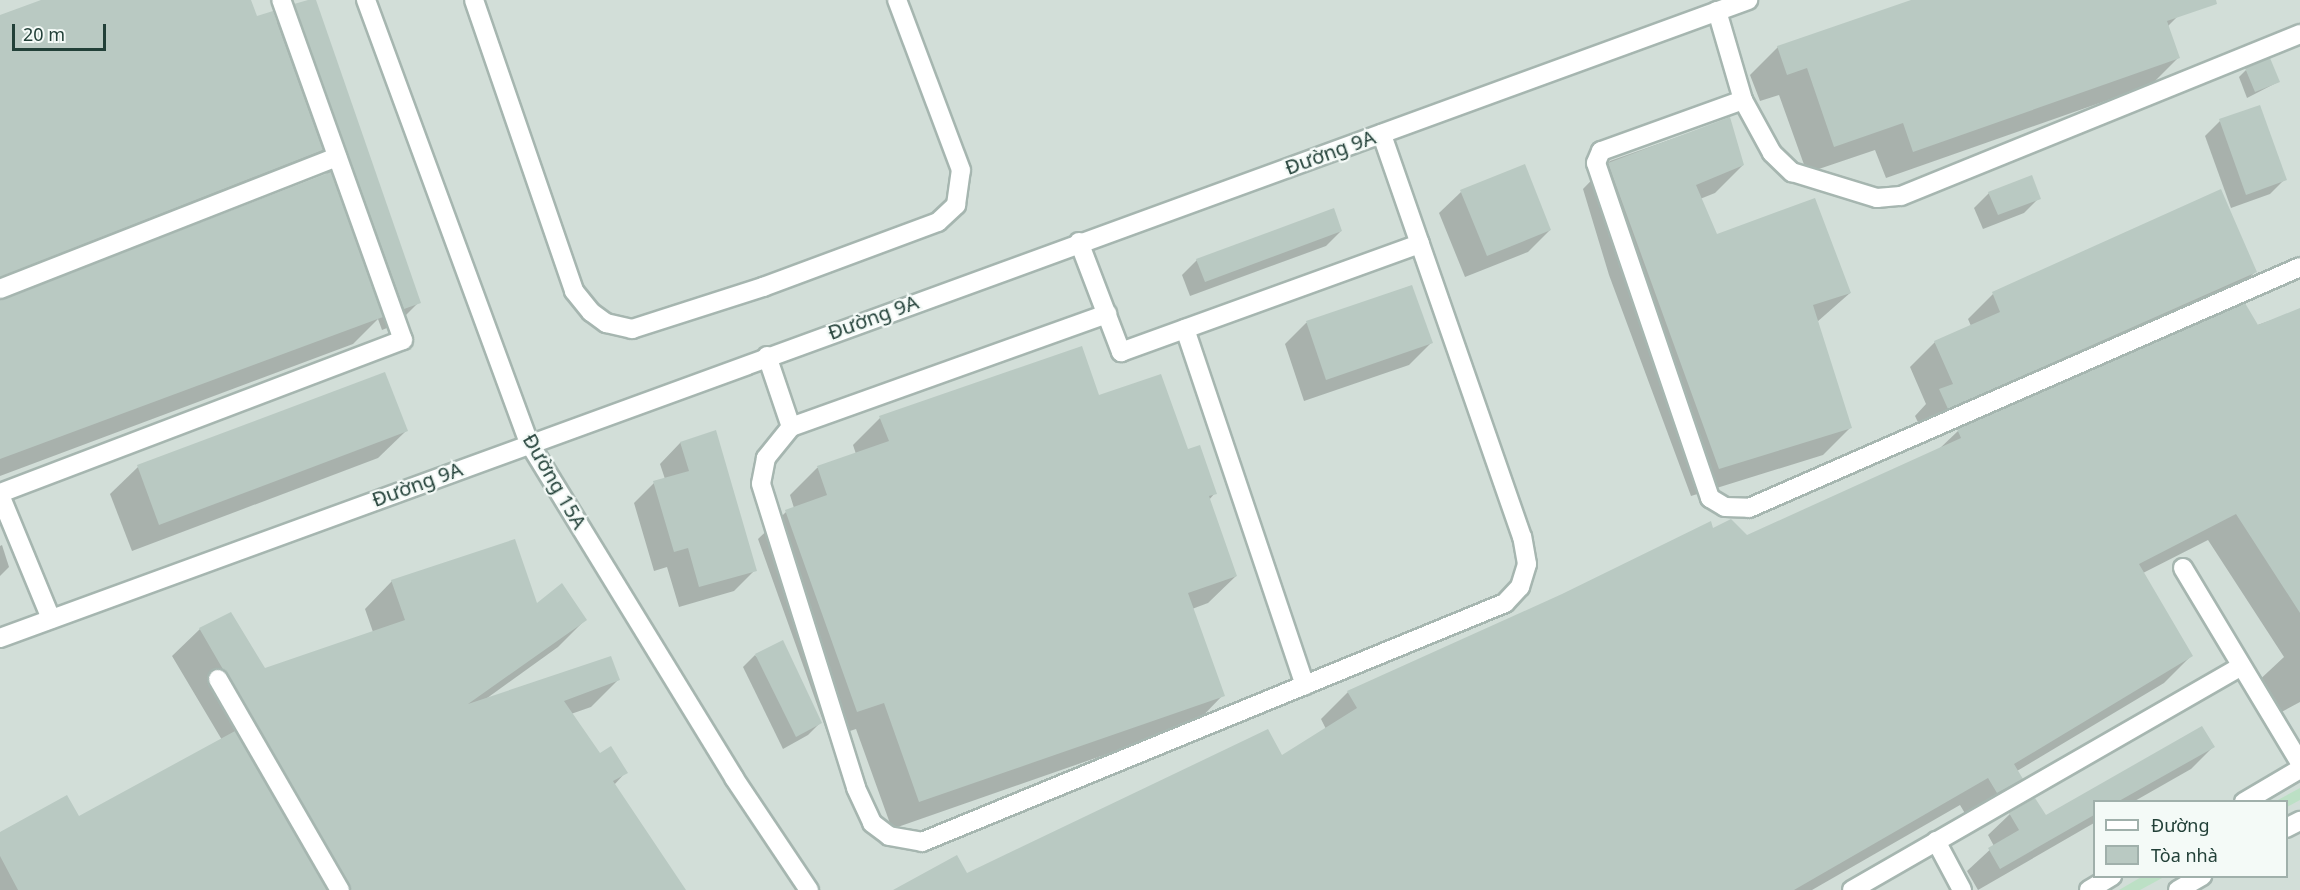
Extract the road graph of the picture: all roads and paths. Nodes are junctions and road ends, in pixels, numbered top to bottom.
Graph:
1 (280, 0) edge
2 (366, 0) edge
3 (474, 0) edge
4 (897, 0) edge
5 (1748, 0) edge
6 (1717, 11) junction
7 (2300, 34) edge
8 (1743, 100) junction
9 (1382, 134) junction
10 (337, 158) junction
11 (1079, 242) junction
12 (1420, 244) junction
13 (2300, 267) edge
14 (0, 289) edge
15 (1107, 314) junction
16 (1185, 329) junction
17 (767, 356) junction
18 (791, 427) junction
19 (529, 443) junction
20 (0, 494) edge
21 (2183, 568) dead end
22 (51, 619) junction
23 (0, 638) edge
24 (2241, 666) junction
25 (218, 680) dead end
26 (1305, 685) junction
27 (2300, 763) edge
28 (2300, 769) edge
29 (2246, 800) edge
30 (1936, 841) junction
31 (2109, 878) edge
32 (2199, 878) edge
33 (340, 890) edge
34 (809, 890) edge
35 (1852, 890) edge
36 (1962, 890) edge
37 (2089, 890) edge
38 (2178, 890) edge

1 - 10 street
2 - 19 street, Đường 15A
3 - 4 street
5 - 6 street, Đường 9A
6 - 8 street
6 - 9 street, Đường 9A
7 - 8 street
8 - 13 street
9 - 11 street, Đường 9A
9 - 12 street
10 - 14 street
10 - 20 street
11 - 15 street
11 - 17 street, Đường 9A
12 - 16 street
12 - 26 street
15 - 16 street
15 - 18 street
16 - 26 street
17 - 18 street
17 - 19 street, Đường 9A
18 - 26 street
19 - 22 street, Đường 9A
19 - 34 street, Đường 15A
20 - 22 street
21 - 24 street
22 - 23 street, Đường 9A
24 - 27 street
24 - 30 street
25 - 33 street
28 - 29 street
30 - 35 street
30 - 36 street
31 - 37 street
32 - 38 street

